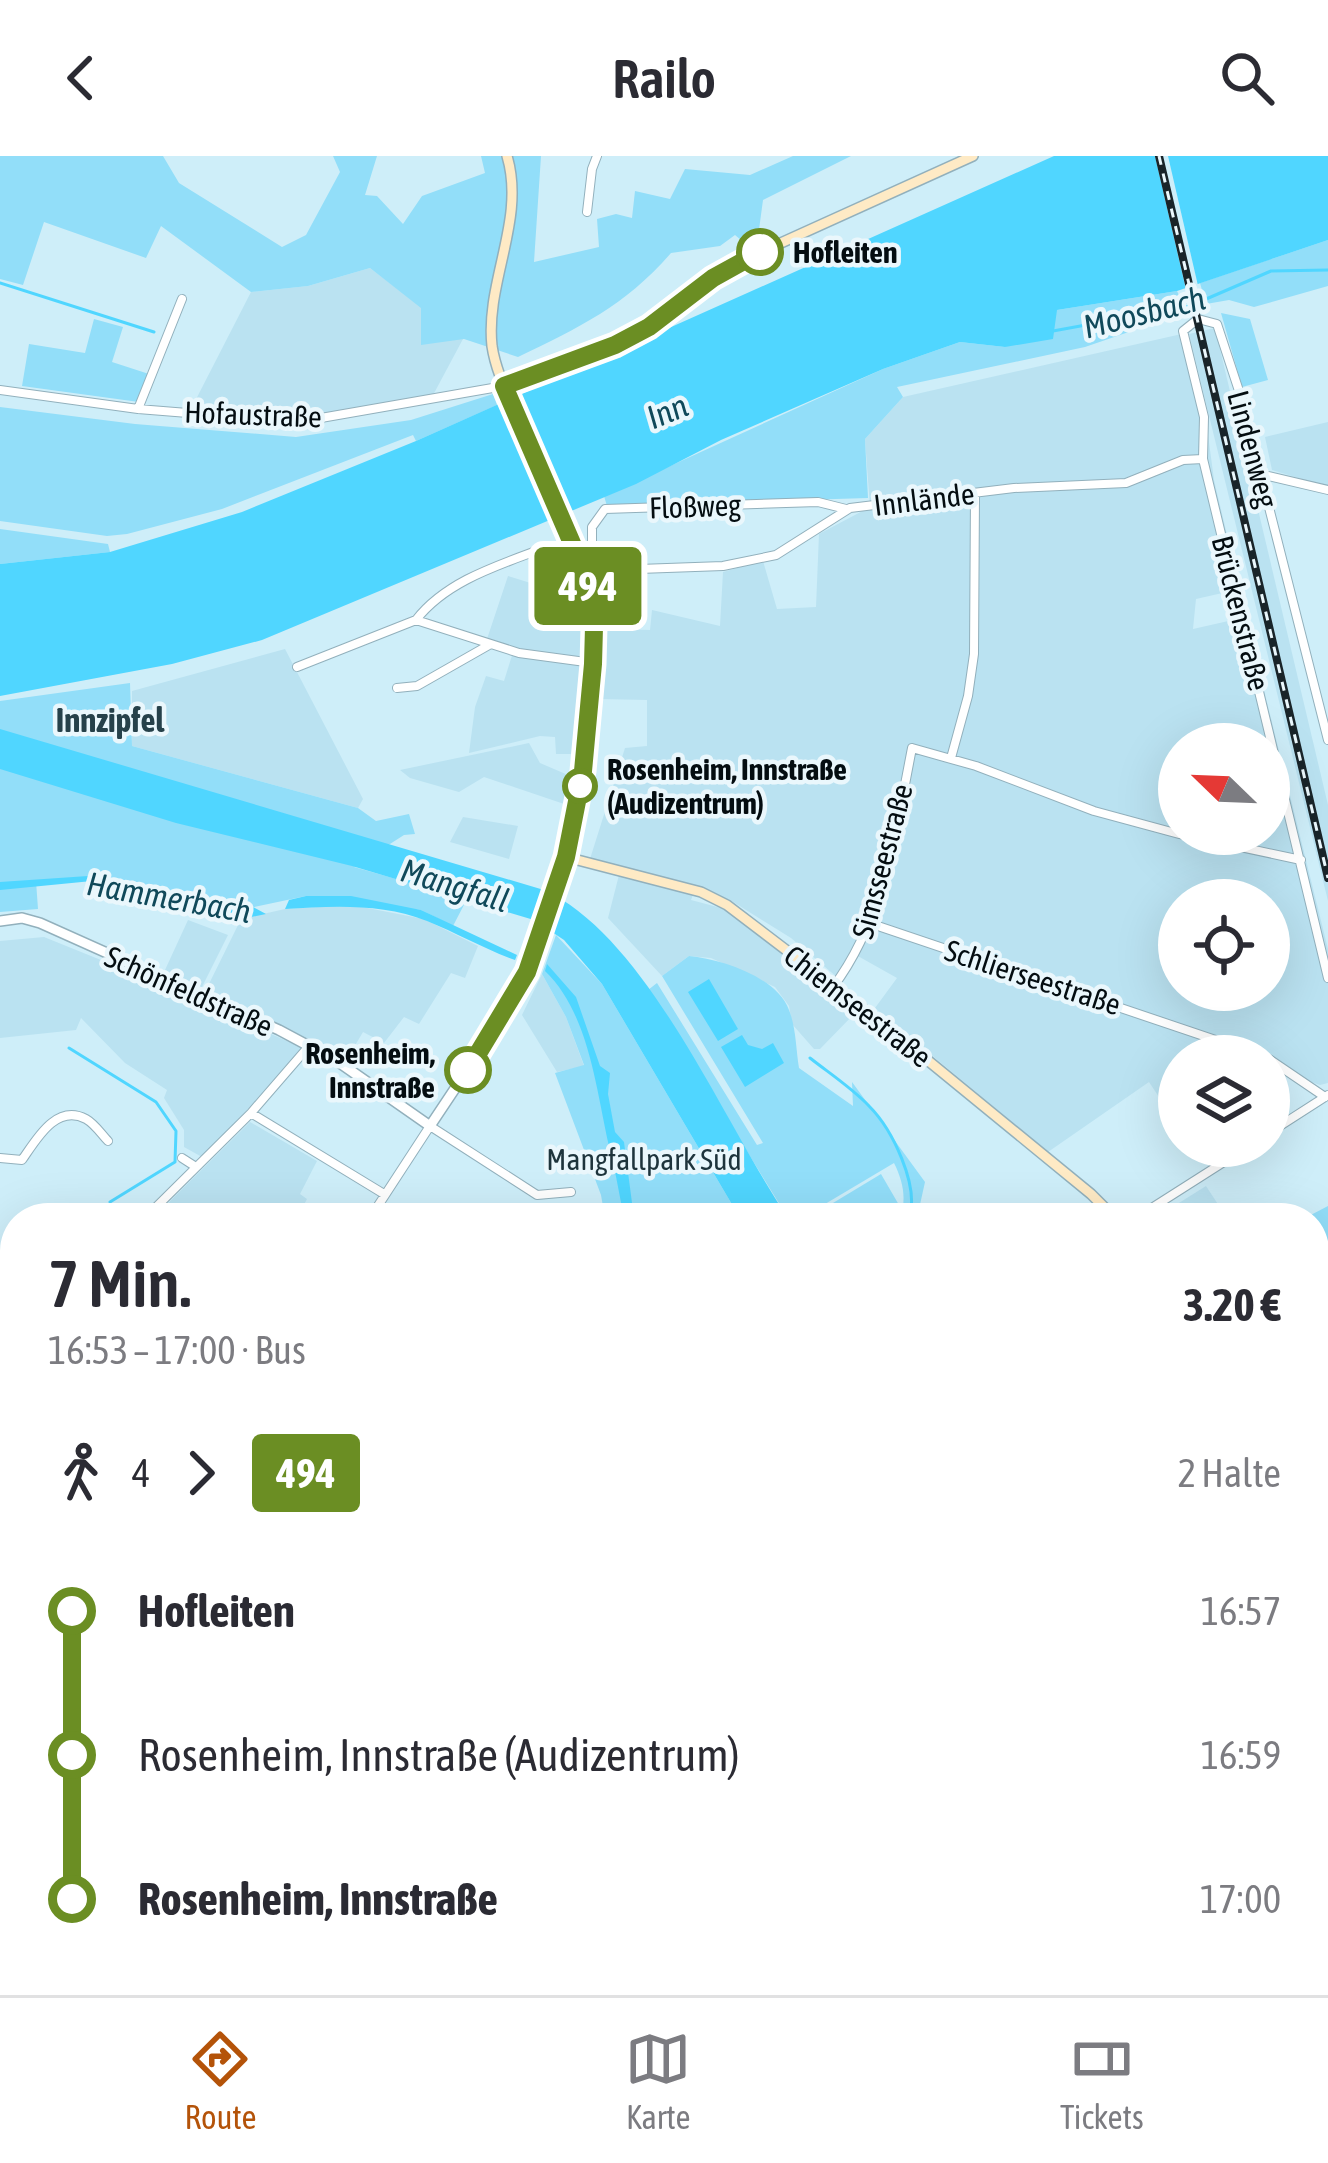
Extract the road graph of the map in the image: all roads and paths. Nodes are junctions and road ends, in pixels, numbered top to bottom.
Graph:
1 (507, 156) edge
2 (597, 156) edge
3 (973, 156) edge
4 (587, 212) dead end
5 (182, 299) dead end
6 (504, 386) junction
7 (0, 390) edge
8 (138, 409) junction
9 (1203, 459) junction
10 (1260, 475) junction
11 (1328, 490) edge
12 (974, 493) junction
13 (848, 509) junction
14 (588, 570) junction
15 (590, 596) junction
16 (416, 620) junction
17 (490, 644) junction
18 (593, 664) junction
19 (297, 667) dead end
20 (397, 688) dead end
21 (1328, 735) edge
22 (951, 758) junction
23 (1158, 828) edge
24 (1278, 855) edge
25 (566, 857) junction
26 (1301, 860) junction
27 (0, 921) edge
28 (869, 923) junction
29 (1328, 978) edge
30 (832, 987) junction
31 (1198, 1035) edge
32 (309, 1046) junction
33 (1290, 1073) edge
34 (1327, 1096) edge
35 (251, 1113) junction
36 (1290, 1120) edge
37 (430, 1126) junction
38 (108, 1141) dead end
39 (0, 1158) edge
40 (182, 1158) dead end
41 (196, 1167) junction
42 (1216, 1167) edge
43 (572, 1192) dead end
44 (384, 1194) junction
45 (160, 1203) edge
46 (379, 1203) edge
47 (1100, 1203) edge
48 (1160, 1203) edge

1 - 6 main road
2 - 4 street
3 - 6 main road
5 - 8 street
6 - 8 street, Hofaustraße
6 - 14 main road
7 - 8 street, Hofaustraße
9 - 10 street, Lindenweg
9 - 12 street, Innlände
9 - 26 street, Brückenstraße
10 - 11 street
10 - 21 street, Lindenweg
12 - 13 street, Innlände
12 - 22 street, Simsseestraße
13 - 14 street, Innlände
13 - 14 street, Floßweg
14 - 15 main road
15 - 16 street
15 - 18 main road
16 - 17 street
16 - 19 street
17 - 18 street
17 - 20 street
18 - 25 main road
22 - 23 street
22 - 28 street, Simsseestraße
24 - 26 street
25 - 30 main road, Chiemseestraße
25 - 37 street
26 - 29 street, Brückenstraße
27 - 32 street, Schönfeldstraße
28 - 30 street, Simsseestraße
28 - 31 street, Schlierseestraße
30 - 47 main road, Chiemseestraße
32 - 35 street
32 - 37 street, Schönfeldstraße
33 - 34 street, Schlierseestraße
34 - 36 street
35 - 41 street
35 - 44 street
37 - 43 street
37 - 44 street
38 - 39 street
40 - 41 street
41 - 45 street
42 - 48 street
44 - 46 street

